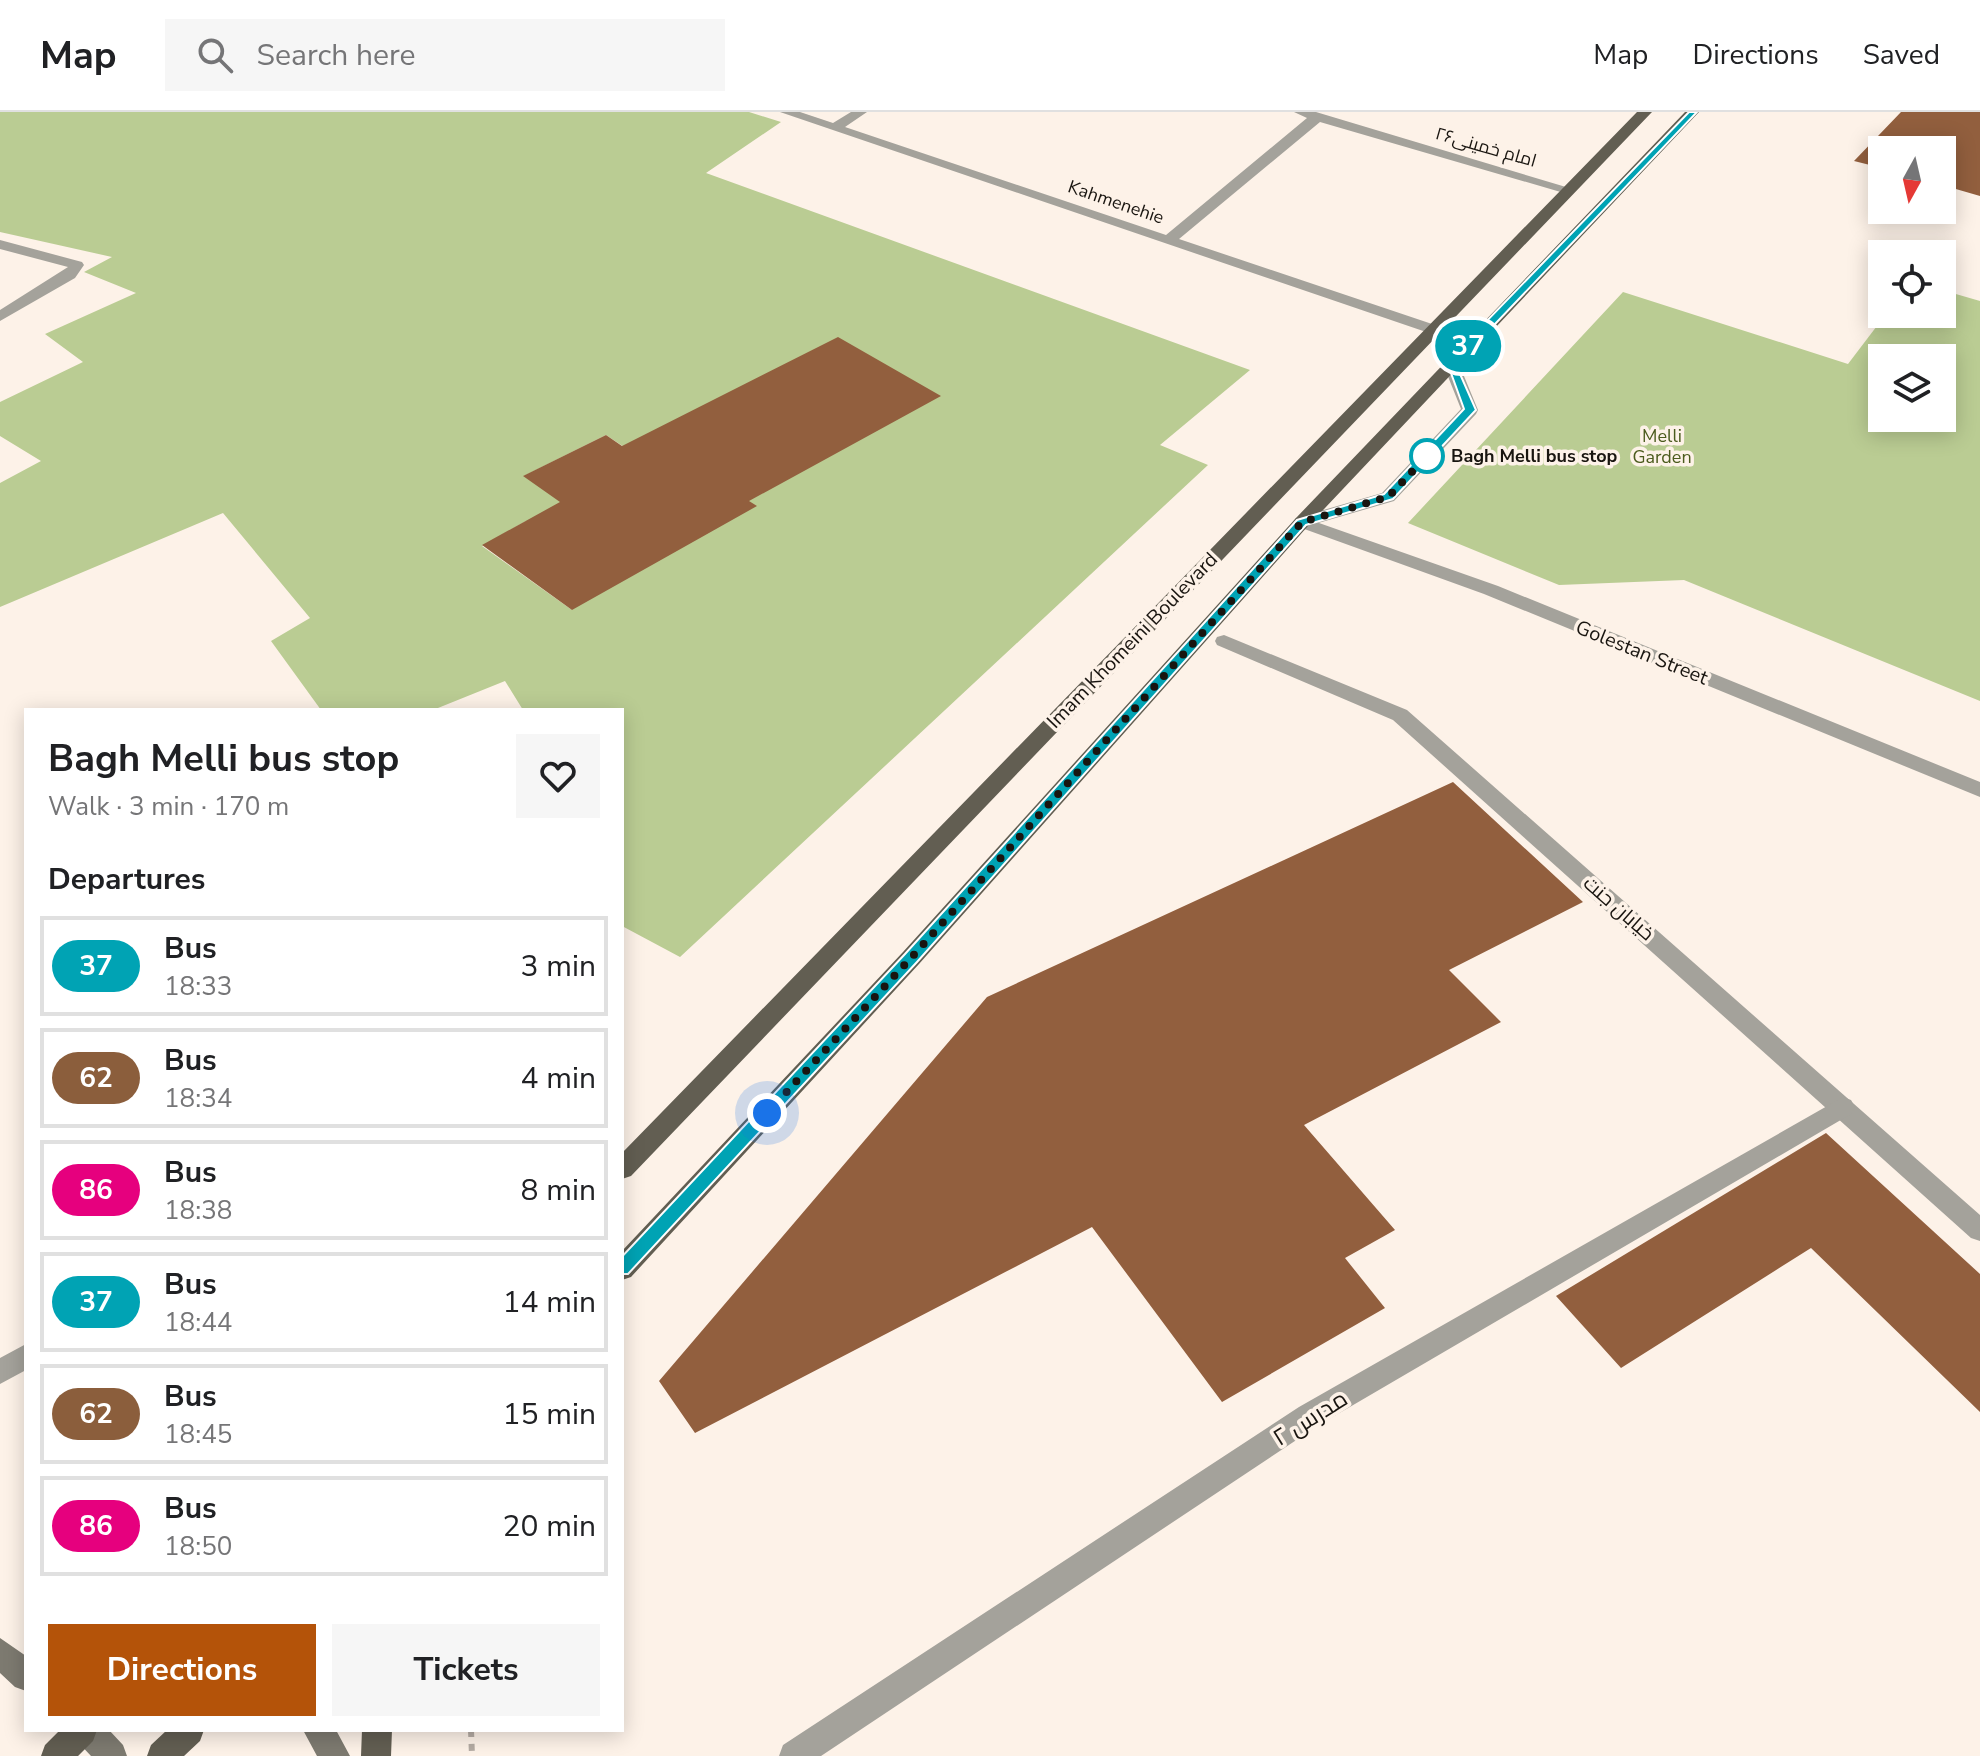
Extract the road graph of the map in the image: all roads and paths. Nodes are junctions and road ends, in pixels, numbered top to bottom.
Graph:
1 (787, 112) edge
2 (860, 112) edge
3 (1301, 112) edge
4 (1645, 112) edge
5 (1692, 112) edge
6 (1317, 117) junction
7 (834, 128) junction
8 (1569, 190) junction
9 (1168, 241) junction
10 (0, 244) edge
11 (0, 316) edge
12 (1432, 329) junction
13 (1451, 364) junction
14 (1302, 522) junction
15 (1224, 641) dead end
16 (1980, 790) edge
17 (1843, 1107) junction
18 (624, 1167) edge
19 (1980, 1230) edge
20 (624, 1267) edge
21 (24, 1357) edge
22 (0, 1372) edge
23 (0, 1653) edge
24 (24, 1674) edge
25 (83, 1732) edge
26 (87, 1732) edge
27 (187, 1732) edge
28 (319, 1732) edge
29 (377, 1732) edge
30 (471, 1732) edge
31 (56, 1756) edge
32 (112, 1756) edge
33 (162, 1756) edge
34 (335, 1756) edge
35 (376, 1756) edge
36 (472, 1756) edge
37 (794, 1756) edge

1 - 7 street, Kahmenehie
2 - 7 street
3 - 6 street, امام خمینی۲۶
4 - 8 main road, Imam Khomeini Boulevard
5 - 13 main road
6 - 8 street, امام خمینی۲۶
6 - 9 street
7 - 9 street, Kahmenehie
8 - 12 main road, Imam Khomeini Boulevard
9 - 12 street, Kahmenehie
10 - 11 street
12 - 18 main road, Imam Khomeini Boulevard
13 - 14 main road
13 - 14 street
14 - 16 street, Golestan Street
14 - 20 main road
15 - 17 street, خیابان جنت
17 - 19 street, خیابان جنت
17 - 37 street, مدرس ۲
21 - 22 street
23 - 24 main road
25 - 31 main road
26 - 32 main road
27 - 33 main road
28 - 34 main road
29 - 35 main road
30 - 36 path

